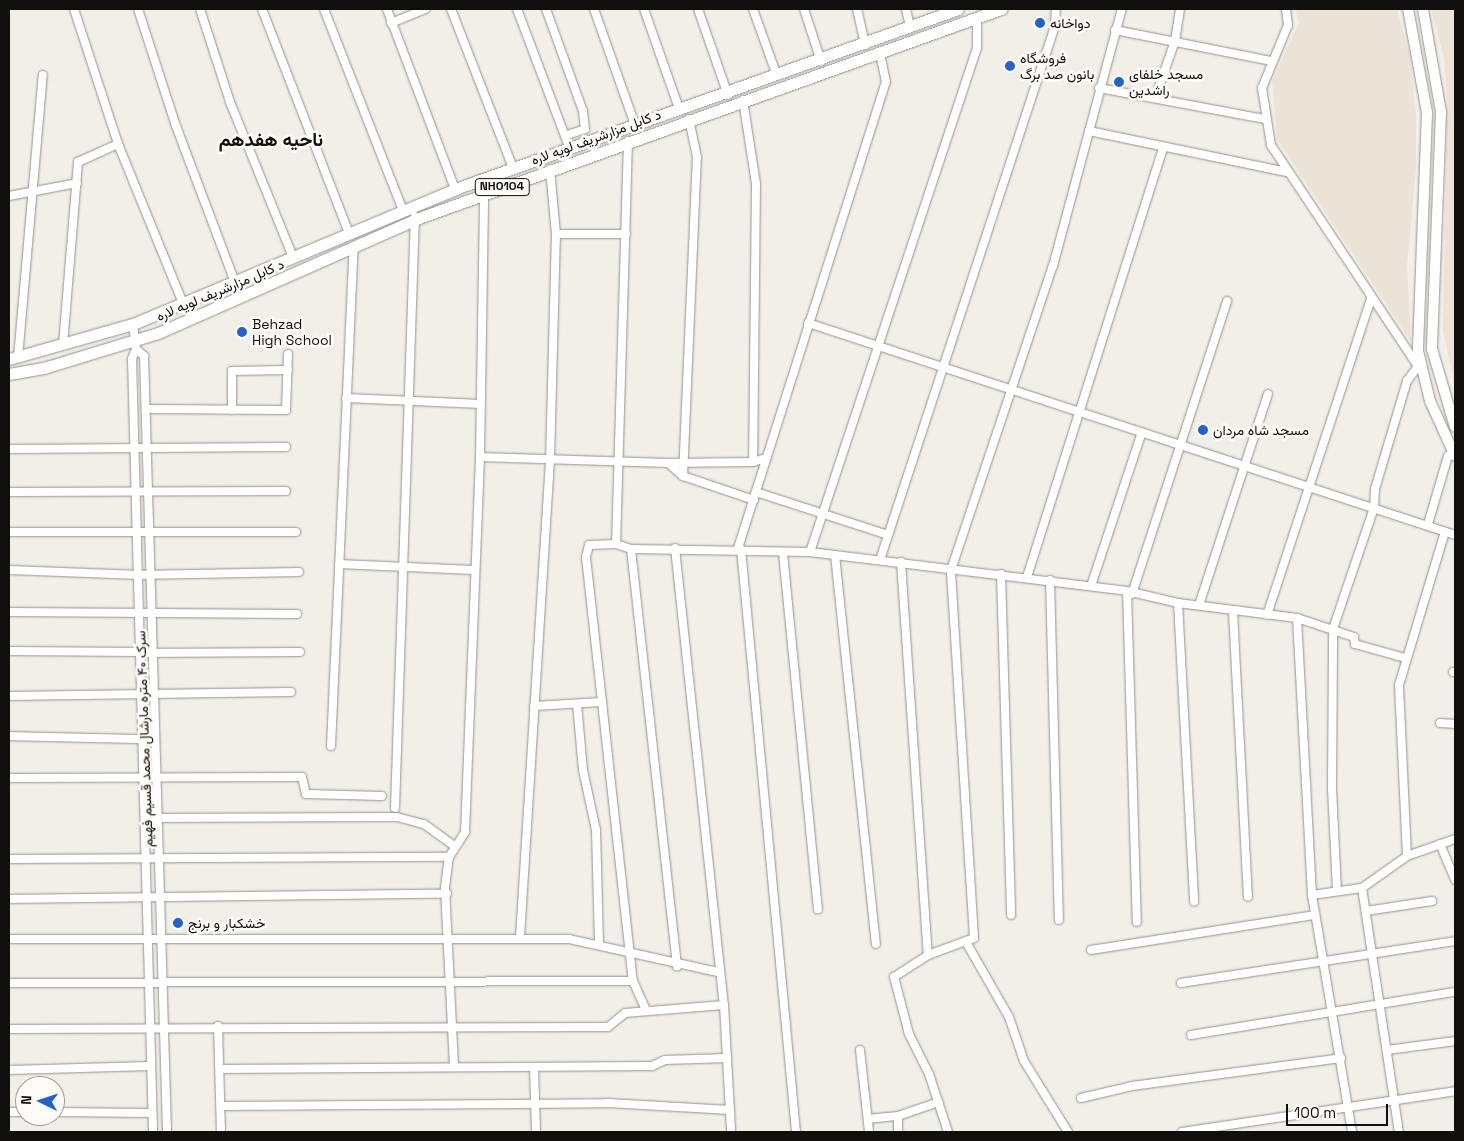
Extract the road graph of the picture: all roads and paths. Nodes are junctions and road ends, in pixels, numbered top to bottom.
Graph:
1 (74, 9) edge
2 (138, 9) edge
3 (200, 9) edge
4 (262, 9) edge
5 (324, 9) edge
6 (387, 9) edge
7 (426, 9) edge
8 (451, 9) edge
9 (517, 9) edge
10 (546, 9) edge
11 (594, 9) edge
12 (644, 9) edge
13 (698, 9) edge
14 (753, 9) edge
15 (804, 9) edge
16 (857, 9) edge
17 (906, 9) edge
18 (958, 9) edge
19 (1001, 9) edge
20 (1056, 9) edge
21 (1122, 9) edge
22 (1180, 9) edge
23 (1286, 9) edge
24 (1408, 9) edge
25 (1423, 9) edge
26 (977, 18) junction
27 (392, 23) junction
28 (910, 26) junction
29 (1115, 30) junction
30 (1175, 41) junction
31 (865, 45) junction
32 (880, 53) junction
33 (821, 61) junction
34 (1272, 61) junction
35 (43, 75) dead end
36 (777, 76) junction
37 (1099, 88) junction
38 (728, 95) junction
39 (1155, 98) junction
40 (743, 100) junction
41 (684, 115) junction
42 (1265, 119) junction
43 (635, 126) junction
44 (1089, 131) junction
45 (565, 136) junction
46 (628, 141) junction
47 (118, 144) junction
48 (570, 149) junction
49 (1163, 150) junction
50 (513, 168) junction
51 (550, 169) junction
52 (1287, 172) junction
53 (77, 183) junction
54 (455, 188) junction
55 (30, 191) junction
56 (484, 194) junction
57 (9, 196) edge
58 (408, 209) junction
59 (416, 219) junction
60 (349, 233) junction
61 (556, 234) junction
62 (626, 234) junction
63 (354, 249) junction
64 (293, 257) junction
65 (235, 282) junction
66 (1371, 298) junction
67 (1227, 301) dead end
68 (182, 303) junction
69 (808, 323) junction
70 (132, 324) junction
71 (134, 344) junction
72 (63, 345) junction
73 (878, 345) junction
74 (288, 354) dead end
75 (13, 359) edge
76 (944, 366) junction
77 (1419, 368) junction
78 (288, 370) junction
79 (9, 374) edge
80 (1012, 389) junction
81 (1268, 394) dead end
82 (346, 398) junction
83 (411, 401) junction
84 (481, 404) junction
85 (146, 409) junction
86 (232, 410) junction
87 (1077, 410) junction
88 (1455, 426) edge
89 (1142, 432) junction
90 (1178, 443) junction
91 (136, 447) junction
92 (147, 447) junction
93 (286, 447) dead end
94 (9, 449) edge
95 (480, 456) junction
96 (1452, 456) edge
97 (766, 458) junction
98 (550, 461) junction
99 (684, 461) junction
100 (753, 462) junction
101 (668, 463) junction
102 (621, 464) junction
103 (1245, 464) junction
104 (683, 476) junction
105 (1313, 486) junction
106 (137, 490) junction
107 (148, 490) junction
108 (286, 491) dead end
109 (9, 492) edge
110 (755, 496) junction
111 (1374, 508) junction
112 (822, 515) junction
113 (1428, 524) junction
114 (9, 532) edge
115 (296, 532) dead end
116 (1445, 532) junction
117 (138, 534) junction
118 (150, 534) junction
119 (888, 535) junction
120 (1455, 535) edge
121 (616, 544) junction
122 (675, 548) junction
123 (739, 548) junction
124 (631, 549) junction
125 (810, 552) junction
126 (783, 553) junction
127 (835, 555) junction
128 (880, 560) junction
129 (900, 562) junction
130 (339, 564) junction
131 (406, 566) junction
132 (9, 570) edge
133 (473, 570) junction
134 (951, 570) junction
135 (299, 572) dead end
136 (1001, 574) junction
137 (139, 575) junction
138 (151, 575) junction
139 (1027, 578) junction
140 (1050, 580) junction
141 (1091, 586) junction
142 (1130, 593) junction
143 (1178, 604) junction
144 (1199, 605) junction
145 (140, 611) junction
146 (9, 612) edge
147 (152, 612) junction
148 (1233, 612) junction
149 (297, 614) dead end
150 (1267, 615) junction
151 (1297, 618) junction
152 (1333, 629) junction
153 (9, 651) edge
154 (141, 652) junction
155 (300, 652) dead end
156 (154, 653) junction
157 (1405, 658) junction
158 (291, 692) dead end
159 (142, 695) junction
160 (155, 695) junction
161 (9, 696) edge
162 (602, 702) junction
163 (577, 704) junction
164 (534, 706) junction
165 (1440, 723) dead end
166 (1455, 724) edge
167 (9, 736) edge
168 (143, 739) junction
169 (331, 746) dead end
170 (9, 778) edge
171 (144, 779) junction
172 (157, 779) junction
173 (382, 796) dead end
174 (395, 808) dead end
175 (145, 818) junction
176 (159, 818) junction
177 (1455, 839) edge
178 (1440, 844) junction
179 (454, 846) junction
180 (1407, 856) junction
181 (449, 857) junction
182 (146, 858) junction
183 (160, 858) junction
184 (9, 859) edge
185 (1455, 880) edge
186 (1362, 888) junction
187 (1338, 891) junction
188 (447, 894) junction
189 (1312, 895) junction
190 (1248, 897) dead end
191 (9, 898) edge
192 (147, 899) junction
193 (161, 899) junction
194 (1194, 902) dead end
195 (1432, 902) dead end
196 (818, 909) dead end
197 (1366, 911) junction
198 (1011, 915) dead end
199 (1315, 916) junction
200 (1059, 920) dead end
201 (1137, 922) dead end
202 (450, 936) junction
203 (520, 937) junction
204 (9, 939) edge
205 (1455, 941) edge
206 (148, 942) junction
207 (163, 942) junction
208 (966, 942) junction
209 (599, 944) junction
210 (876, 944) dead end
211 (632, 950) junction
212 (1091, 950) dead end
213 (928, 954) junction
214 (1373, 954) junction
215 (1326, 962) junction
216 (677, 966) junction
217 (718, 972) junction
218 (633, 981) junction
219 (450, 982) junction
220 (9, 983) edge
221 (1180, 983) dead end
222 (149, 985) junction
223 (164, 985) junction
224 (1455, 992) edge
225 (1380, 1003) junction
226 (724, 1005) junction
227 (646, 1010) junction
228 (1334, 1010) junction
229 (455, 1025) junction
230 (150, 1026) junction
231 (165, 1026) junction
232 (218, 1026) junction
233 (9, 1029) edge
234 (1191, 1035) dead end
235 (1455, 1041) edge
236 (860, 1050) dead end
237 (1387, 1050) junction
238 (727, 1058) junction
239 (1341, 1058) junction
240 (151, 1066) junction
241 (454, 1066) junction
242 (534, 1066) junction
243 (221, 1069) junction
244 (9, 1070) edge
245 (1455, 1091) edge
246 (1081, 1098) dead end
247 (1395, 1100) junction
248 (939, 1102) junction
249 (221, 1106) junction
250 (535, 1106) junction
251 (1348, 1107) junction
252 (730, 1110) junction
253 (65, 1112) edge
254 (152, 1113) junction
255 (898, 1116) junction
256 (868, 1119) junction
257 (153, 1132) edge
258 (167, 1132) edge
259 (221, 1132) edge
260 (536, 1132) edge
261 (731, 1132) edge
262 (796, 1132) edge
263 (870, 1132) edge
264 (898, 1132) edge
265 (948, 1132) edge
266 (1068, 1132) edge
267 (1182, 1132) edge
268 (1352, 1132) edge
269 (1399, 1132) edge

1 - 47 street
2 - 65 street
3 - 64 street
4 - 60 street
5 - 58 street
6 - 27 street
7 - 27 street
8 - 50 street
9 - 45 street
10 - 45 street
11 - 43 street
12 - 41 street
13 - 38 street
14 - 36 street
15 - 33 street
16 - 31 street
17 - 28 street
18 - 28 highway, د کابل مزارشریف لویه لاره / NH0104
19 - 26 highway, د کابل مزارشریف لویه لاره / NH0104
20 - 76 street
21 - 29 street
22 - 30 street
23 - 34 street
24 - 77 main road
25 - 88 main road
26 - 32 highway, د کابل مزارشریف لویه لاره / NH0104
26 - 73 street
27 - 54 street
28 - 31 highway, د کابل مزارشریف لویه لاره / NH0104
29 - 30 street
29 - 37 street
30 - 34 street
30 - 39 street
31 - 33 highway, د کابل مزارشریف لویه لاره / NH0104
32 - 40 highway, د کابل مزارشریف لویه لاره / NH0104
32 - 69 street
33 - 36 highway, د کابل مزارشریف لویه لاره / NH0104
34 - 42 street
35 - 55 street
36 - 38 highway, د کابل مزارشریف لویه لاره / NH0104
37 - 39 street
37 - 44 street
38 - 41 highway, د کابل مزارشریف لویه لاره / NH0104
39 - 42 street
40 - 41 highway, د کابل مزارشریف لویه لاره / NH0104
40 - 100 street
41 - 43 highway, د کابل مزارشریف لویه لاره / NH0104
41 - 46 highway, د کابل مزارشریف لویه لاره / NH0104
41 - 99 street
42 - 52 street
43 - 48 highway, د کابل مزارشریف لویه لاره / NH0104
44 - 49 street
44 - 80 street
45 - 48 street
46 - 51 highway, د کابل مزارشریف لویه لاره / NH0104
46 - 62 street
47 - 53 street
47 - 68 street
48 - 50 highway, د کابل مزارشریف لویه لاره / NH0104
49 - 52 street
49 - 87 street
50 - 54 highway, د کابل مزارشریف لویه لاره / NH0104
51 - 56 highway, د کابل مزارشریف لویه لاره / NH0104
51 - 61 street
52 - 66 street
53 - 55 street
53 - 72 street
54 - 58 highway, د کابل مزارشریف لویه لاره / NH0104
55 - 57 street
55 - 75 street
56 - 59 highway, د کابل مزارشریف لویه لاره / NH0104
56 - 84 street
58 - 59 street
58 - 60 highway, د کابل مزارشریف لویه لاره / NH0104
59 - 63 highway, د کابل مزارشریف لویه لاره / NH0104
59 - 83 street
60 - 64 highway, د کابل مزارشریف لویه لاره / NH0104
61 - 62 street
61 - 98 street
62 - 102 street
63 - 71 highway, د کابل مزارشریف لویه لاره / NH0104
63 - 82 street
64 - 65 highway, د کابل مزارشریف لویه لاره / NH0104
65 - 68 highway, د کابل مزارشریف لویه لاره / NH0104
66 - 77 street
66 - 105 street
67 - 90 street
68 - 70 highway, د کابل مزارشریف لویه لاره / NH0104
69 - 73 street
69 - 97 street
70 - 71 street, سرک ۴۰ متره مارشال محمد قسیم فهیم
70 - 72 highway, د کابل مزارشریف لویه لاره / NH0104
71 - 79 highway, د کابل مزارشریف لویه لاره / NH0104
71 - 85 street, سرک ۴۰ متره مارشال محمد قسیم فهیم
71 - 91 street, سرک ۴۰ متره مارشال محمد قسیم فهیم
72 - 75 highway, د کابل مزارشریف لویه لاره / NH0104
73 - 76 street
73 - 112 street
74 - 78 street
76 - 80 street
76 - 119 street
77 - 96 main road
77 - 111 street
78 - 86 street
78 - 86 street
80 - 87 street
80 - 134 street
81 - 103 street
82 - 83 street
82 - 130 street
83 - 84 street
83 - 131 street
84 - 95 street
85 - 86 street
85 - 92 street, سرک ۴۰ متره مارشال محمد قسیم فهیم
87 - 89 street
87 - 139 street
89 - 90 street
89 - 141 street
90 - 103 street
90 - 142 street
91 - 92 street
91 - 94 street
91 - 106 street, سرک ۴۰ متره مارشال محمد قسیم فهیم
92 - 93 street
92 - 107 street, سرک ۴۰ متره مارشال محمد قسیم فهیم
95 - 98 street
95 - 133 street
96 - 113 street
97 - 100 street
97 - 110 street
98 - 102 street
98 - 164 street
99 - 100 street
99 - 101 street
99 - 104 street
101 - 102 street
101 - 104 street
102 - 121 street
103 - 105 street
103 - 144 street
104 - 110 street
105 - 111 street
105 - 150 street
106 - 107 street
106 - 109 street
106 - 117 street, سرک ۴۰ متره مارشال محمد قسیم فهیم
107 - 108 street
107 - 118 street, سرک ۴۰ متره مارشال محمد قسیم فهیم
110 - 112 street
110 - 123 street
111 - 113 street
111 - 152 street
112 - 119 street
112 - 125 street
113 - 116 street
114 - 117 street
115 - 118 street
116 - 120 street
116 - 157 street
117 - 118 street
117 - 137 street, سرک ۴۰ متره مارشال محمد قسیم فهیم
118 - 138 street, سرک ۴۰ متره مارشال محمد قسیم فهیم
119 - 128 street
121 - 124 street
121 - 162 street
122 - 123 street
122 - 124 street
122 - 217 street
123 - 126 street
123 - 262 street
124 - 216 street
125 - 126 street
125 - 127 street
126 - 196 street
127 - 128 street
127 - 210 street
128 - 129 street
129 - 134 street
129 - 213 street
130 - 131 street
130 - 169 street
131 - 133 street
131 - 174 street
132 - 137 street
133 - 179 street
134 - 136 street
134 - 208 street
135 - 138 street
136 - 139 street
136 - 198 street
137 - 138 street
137 - 145 street, سرک ۴۰ متره مارشال محمد قسیم فهیم
138 - 147 street, سرک ۴۰ متره مارشال محمد قسیم فهیم
139 - 140 street
140 - 141 street
140 - 200 street
141 - 142 street
142 - 143 street
142 - 201 street
143 - 144 street
143 - 194 street
144 - 148 street
145 - 146 street
145 - 147 street
145 - 154 street, سرک ۴۰ متره مارشال محمد قسیم فهیم
147 - 149 street
147 - 156 street, سرک ۴۰ متره مارشال محمد قسیم فهیم
148 - 150 street
148 - 190 street
150 - 151 street
151 - 152 street
151 - 189 street
152 - 157 street
152 - 187 street
153 - 154 street
154 - 156 street
154 - 159 street, سرک ۴۰ متره مارشال محمد قسیم فهیم
155 - 156 street
156 - 160 street, سرک ۴۰ متره مارشال محمد قسیم فهیم
157 - 180 street
158 - 160 street
159 - 160 street
159 - 161 street
159 - 168 street, سرک ۴۰ متره مارشال محمد قسیم فهیم
160 - 172 street, سرک ۴۰ متره مارشال محمد قسیم فهیم
162 - 163 street
162 - 211 street
163 - 164 street
163 - 209 street
164 - 203 street
165 - 166 street
167 - 168 street
168 - 171 street, سرک ۴۰ متره مارشال محمد قسیم فهیم
170 - 171 street
171 - 172 street
171 - 175 street, سرک ۴۰ متره مارشال محمد قسیم فهیم
172 - 173 street
172 - 176 street, سرک ۴۰ متره مارشال محمد قسیم فهیم
175 - 176 street
175 - 182 street, سرک ۴۰ متره مارشال محمد قسیم فهیم
176 - 179 street
176 - 183 street, سرک ۴۰ متره مارشال محمد قسیم فهیم
177 - 178 street
178 - 180 street
178 - 185 street
179 - 181 street
180 - 186 street
181 - 183 street
181 - 188 street
182 - 183 street
182 - 184 street
182 - 192 street, سرک ۴۰ متره مارشال محمد قسیم فهیم
183 - 193 street, سرک ۴۰ متره مارشال محمد قسیم فهیم
186 - 187 street
186 - 197 street
187 - 189 street
188 - 193 street
188 - 202 street
189 - 199 street
191 - 192 street
192 - 193 street
192 - 206 street, سرک ۴۰ متره مارشال محمد قسیم فهیم
193 - 207 street, سرک ۴۰ متره مارشال محمد قسیم فهیم
195 - 197 street
197 - 214 street
199 - 212 street
199 - 215 street
202 - 203 street
202 - 207 street
202 - 219 street
203 - 209 street
204 - 206 street
205 - 214 street
206 - 207 street
206 - 222 street, سرک ۴۰ متره مارشال محمد قسیم فهیم
207 - 223 street, سرک ۴۰ متره مارشال محمد قسیم فهیم
208 - 213 street
208 - 266 street
209 - 211 street
211 - 216 street
211 - 218 street
213 - 248 street
214 - 215 street
214 - 225 street
215 - 221 street
215 - 228 street
216 - 217 street
217 - 226 street
218 - 219 street
218 - 227 street
219 - 223 street
219 - 229 street
220 - 222 street
222 - 223 street
222 - 230 street, سرک ۴۰ متره مارشال محمد قسیم فهیم
223 - 231 street, سرک ۴۰ متره مارشال محمد قسیم فهیم
224 - 225 street
225 - 228 street
225 - 237 street
226 - 227 street
226 - 238 street
227 - 229 street
228 - 234 street
228 - 239 street
229 - 232 street
229 - 241 street
230 - 231 street
230 - 233 street
230 - 240 street, سرک ۴۰ متره مارشال محمد قسیم فهیم
231 - 232 street
231 - 258 street, سرک ۴۰ متره مارشال محمد قسیم فهیم
232 - 243 street
235 - 237 street
236 - 256 street
237 - 247 street
238 - 242 street
238 - 252 street
239 - 246 street
239 - 251 street
240 - 244 street
240 - 254 street, سرک ۴۰ متره مارشال محمد قسیم فهیم
241 - 242 street
241 - 243 street
242 - 250 street
243 - 249 street
245 - 247 street
247 - 251 street
247 - 269 street
248 - 255 street
248 - 265 street
249 - 250 street
249 - 259 street
250 - 252 street
250 - 260 street
251 - 267 street
251 - 268 street
252 - 261 street
253 - 254 street
254 - 257 street, سرک ۴۰ متره مارشال محمد قسیم فهیم
255 - 256 street
255 - 264 street
256 - 263 street

